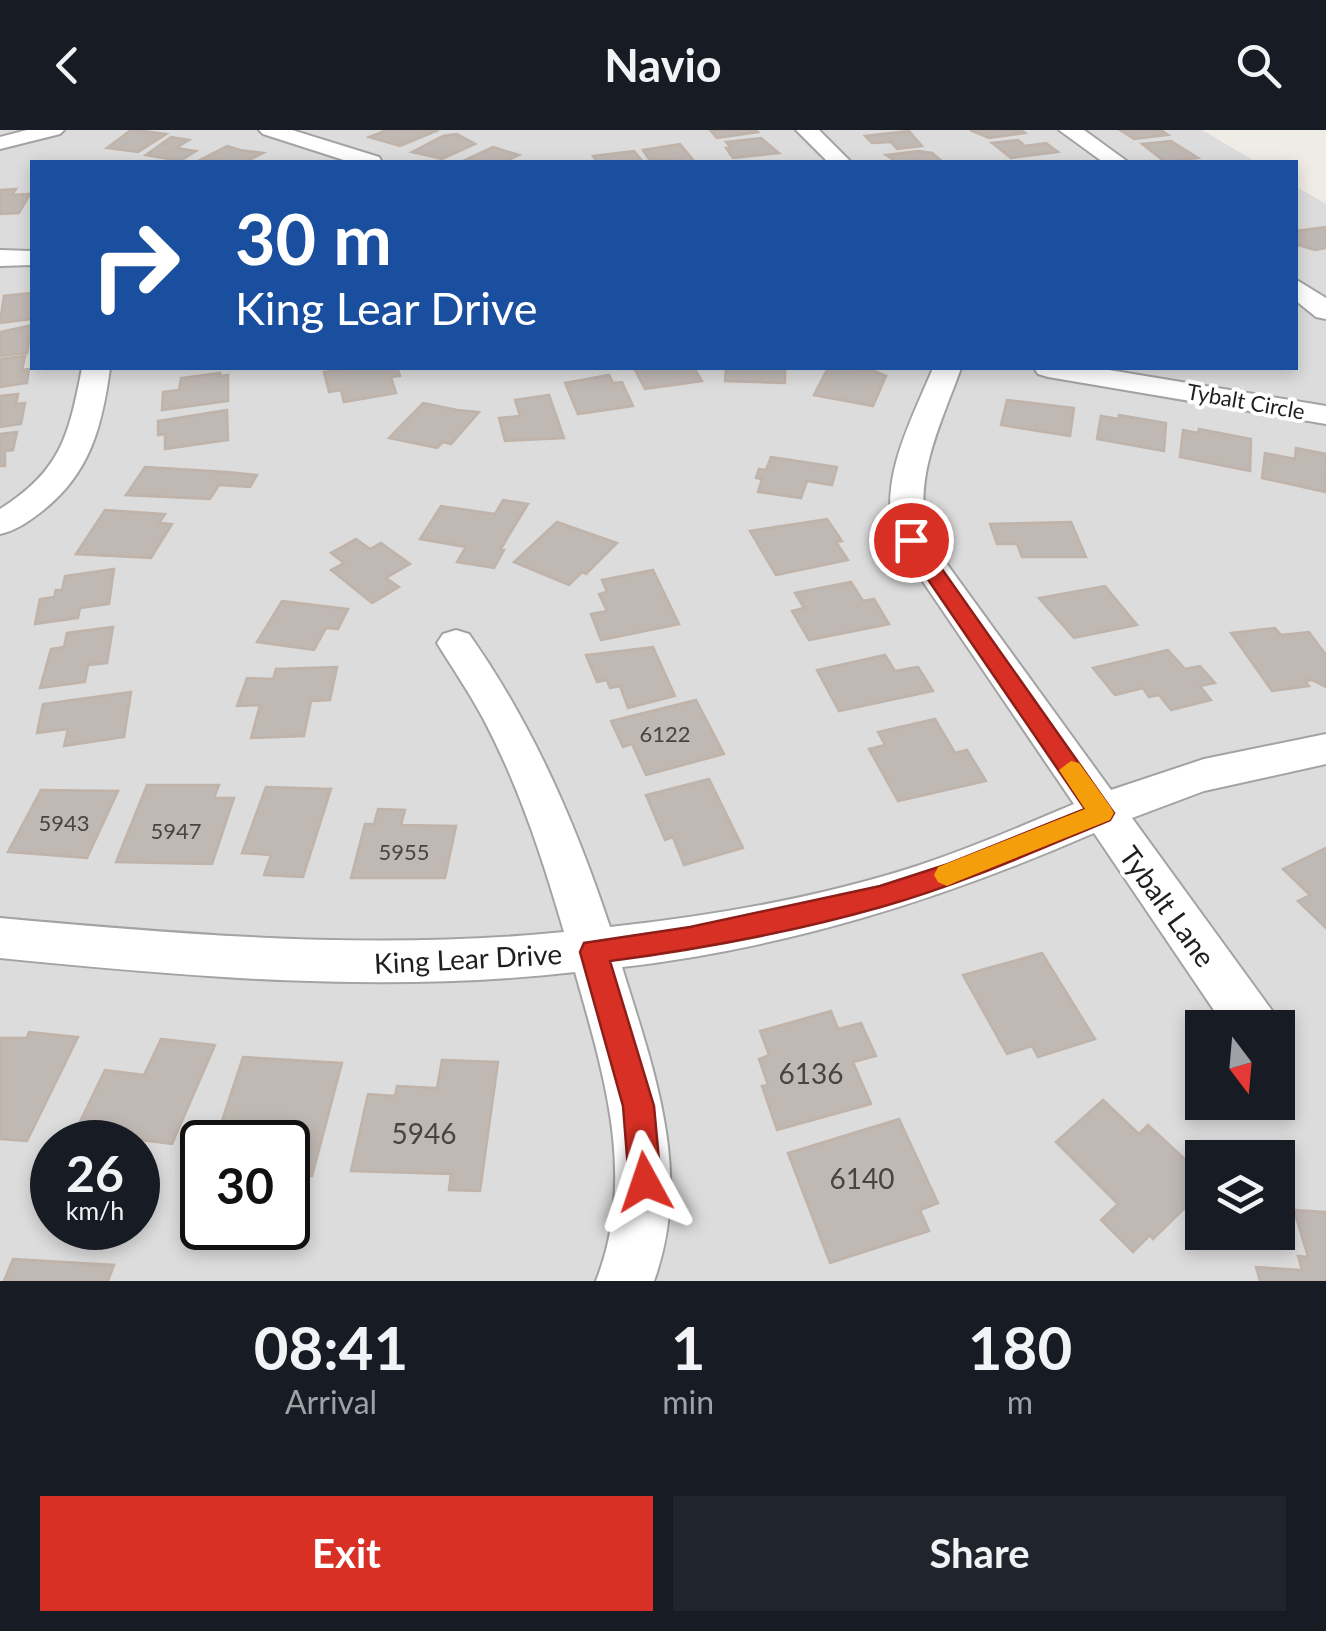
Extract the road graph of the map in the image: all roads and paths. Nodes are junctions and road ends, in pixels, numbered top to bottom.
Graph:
1 (53, 130) edge
2 (270, 130) edge
3 (807, 130) edge
4 (1070, 130) edge
5 (0, 143) edge
6 (365, 160) edge
7 (838, 160) edge
8 (1114, 160) edge
9 (0, 258) edge
10 (30, 258) edge
11 (1298, 289) edge
12 (1326, 312) edge
13 (96, 370) edge
14 (946, 370) edge
15 (1060, 370) edge
16 (1326, 415) edge
17 (0, 524) edge
18 (456, 643) dead end
19 (1326, 749) edge
20 (1102, 813) junction
21 (0, 938) edge
22 (594, 952) junction
23 (1242, 1010) edge
24 (625, 1281) edge

1 - 5 street
2 - 6 street
3 - 7 street
4 - 8 street
9 - 10 street
11 - 12 street
13 - 17 street
14 - 20 street, Tybalt Lane
15 - 16 street, Tybalt Circle
18 - 22 street
19 - 20 street, King Lear Drive
20 - 22 street, King Lear Drive
20 - 23 street, Tybalt Lane
21 - 22 street, King Lear Drive
22 - 24 street

